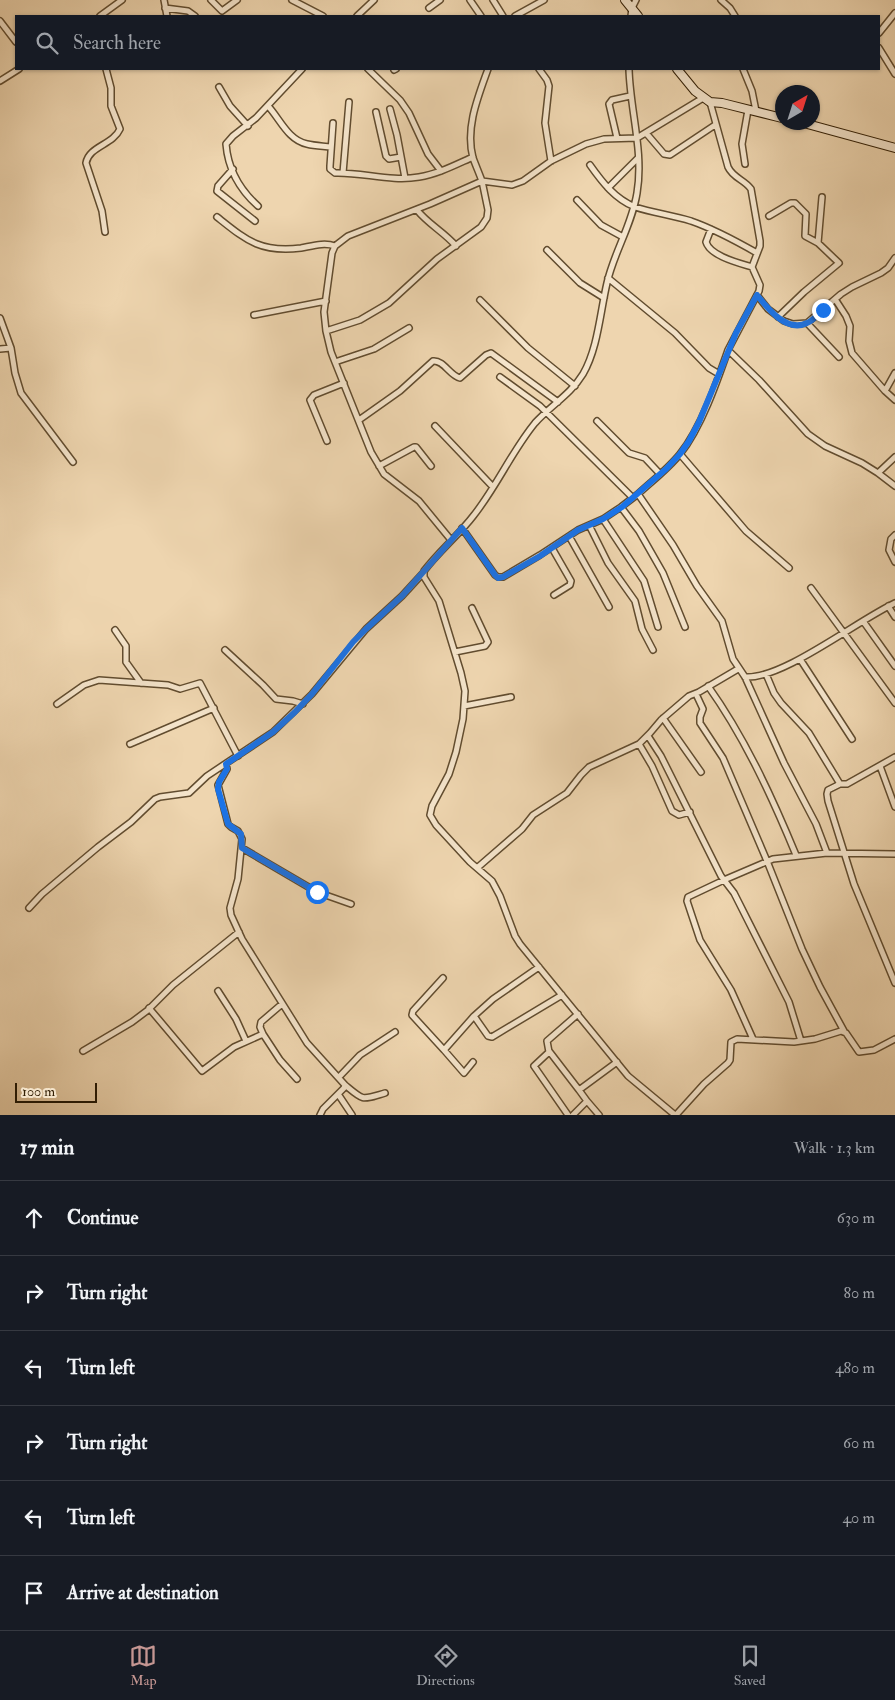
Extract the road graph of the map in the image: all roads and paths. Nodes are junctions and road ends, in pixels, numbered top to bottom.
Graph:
1 (122, 0) edge
2 (164, 0) edge
3 (211, 0) edge
4 (237, 0) edge
5 (292, 0) edge
6 (374, 0) edge
7 (440, 0) edge
8 (470, 0) edge
9 (493, 0) edge
10 (544, 0) edge
11 (625, 0) edge
12 (636, 0) edge
13 (721, 0) edge
14 (165, 8) junction
15 (429, 8) dead end
16 (632, 12) edge
17 (895, 13) edge
18 (101, 15) edge
19 (167, 15) edge
20 (194, 15) edge
21 (321, 15) edge
22 (358, 15) edge
23 (480, 15) edge
24 (502, 15) edge
25 (517, 15) edge
26 (734, 15) edge
27 (0, 21) edge
28 (880, 31) edge
29 (15, 41) edge
30 (880, 50) edge
31 (18, 70) edge
32 (106, 70) edge
33 (301, 70) edge
34 (369, 70) edge
35 (488, 70) edge
36 (539, 70) edge
37 (629, 70) edge
38 (681, 70) edge
39 (743, 70) edge
40 (895, 74) edge
41 (0, 82) edge
42 (219, 87) dead end
43 (630, 96) junction
44 (707, 100) junction
45 (349, 102) dead end
46 (268, 106) junction
47 (390, 110) dead end
48 (752, 110) junction
49 (376, 112) dead end
50 (775, 116) edge
51 (333, 123) dead end
52 (715, 125) junction
53 (248, 126) junction
54 (820, 127) edge
55 (646, 133) junction
56 (617, 138) junction
57 (637, 138) junction
58 (332, 147) junction
59 (895, 148) edge
60 (401, 157) junction
61 (473, 157) junction
62 (638, 157) junction
63 (551, 161) junction
64 (745, 164) dead end
65 (590, 165) dead end
66 (233, 169) junction
67 (441, 171) junction
68 (343, 173) junction
69 (405, 178) junction
70 (482, 180) junction
71 (608, 188) junction
72 (822, 197) dead end
73 (578, 200) dead end
74 (258, 206) dead end
75 (634, 206) junction
76 (417, 210) junction
77 (769, 216) dead end
78 (217, 217) dead end
79 (255, 221) dead end
80 (711, 230) junction
81 (105, 232) dead end
82 (623, 237) junction
83 (818, 243) junction
84 (335, 246) junction
85 (456, 246) junction
86 (547, 250) dead end
87 (757, 253) junction
88 (895, 258) edge
89 (752, 267) junction
90 (608, 278) junction
91 (757, 295) junction
92 (604, 298) junction
93 (836, 298) junction
94 (480, 300) dead end
95 (326, 301) junction
96 (254, 315) dead end
97 (778, 317) junction
98 (0, 318) edge
99 (808, 323) junction
100 (409, 328) dead end
101 (326, 331) junction
102 (11, 348) junction
103 (0, 349) edge
104 (728, 350) junction
105 (839, 357) dead end
106 (335, 362) junction
107 (895, 373) edge
108 (719, 374) junction
109 (500, 377) dead end
110 (344, 383) junction
111 (575, 386) junction
112 (885, 391) junction
113 (895, 400) edge
114 (558, 402) junction
115 (546, 412) junction
116 (359, 420) junction
117 (596, 421) dead end
118 (435, 426) dead end
119 (327, 441) dead end
120 (680, 454) junction
121 (895, 457) edge
122 (73, 462) dead end
123 (379, 466) junction
124 (431, 466) dead end
125 (878, 473) junction
126 (660, 474) junction
127 (895, 486) edge
128 (494, 487) junction
129 (636, 496) junction
130 (622, 507) junction
131 (603, 519) junction
132 (589, 525) junction
133 (462, 528) junction
134 (895, 535) edge
135 (569, 536) junction
136 (451, 540) junction
137 (552, 548) junction
138 (895, 562) edge
139 (789, 568) dead end
140 (424, 571) junction
141 (811, 588) dead end
142 (554, 595) dead end
143 (895, 603) edge
144 (888, 606) junction
145 (609, 607) dead end
146 (472, 608) dead end
147 (895, 617) edge
148 (863, 621) junction
149 (685, 627) dead end
150 (658, 628) dead end
151 (115, 630) dead end
152 (843, 633) junction
153 (225, 650) dead end
154 (653, 650) dead end
155 (455, 652) junction
156 (800, 659) junction
157 (895, 666) edge
158 (738, 669) junction
159 (766, 674) junction
160 (745, 677) junction
161 (141, 683) junction
162 (708, 686) junction
163 (696, 694) junction
164 (511, 697) dead end
165 (895, 703) edge
166 (57, 704) dead end
167 (303, 704) junction
168 (464, 706) junction
169 (214, 708) junction
170 (663, 718) junction
171 (648, 736) junction
172 (852, 738) dead end
173 (130, 744) dead end
174 (639, 744) junction
175 (238, 756) junction
176 (895, 758) edge
177 (226, 764) junction
178 (880, 766) junction
179 (701, 772) dead end
180 (840, 784) junction
181 (895, 807) edge
182 (690, 812) junction
183 (242, 848) junction
184 (827, 853) junction
185 (844, 853) junction
186 (895, 854) edge
187 (796, 855) junction
188 (767, 860) junction
189 (477, 868) junction
190 (724, 880) junction
191 (351, 904) dead end
192 (28, 908) dead end
193 (239, 932) junction
194 (539, 967) junction
195 (444, 978) dead end
196 (895, 983) edge
197 (218, 991) dead end
198 (562, 995) junction
199 (282, 1004) junction
200 (149, 1008) junction
201 (578, 1014) junction
202 (474, 1016) junction
203 (844, 1031) junction
204 (395, 1032) dead end
205 (263, 1034) junction
206 (895, 1039) edge
207 (753, 1040) junction
208 (246, 1041) junction
209 (801, 1041) junction
210 (444, 1050) junction
211 (83, 1051) dead end
212 (549, 1051) junction
213 (473, 1062) dead end
214 (617, 1062) junction
215 (339, 1077) junction
216 (296, 1079) dead end
217 (345, 1085) junction
218 (579, 1090) junction
219 (385, 1093) dead end
220 (338, 1094) junction
221 (587, 1101) junction
222 (320, 1115) edge
223 (352, 1115) edge
224 (568, 1115) edge
225 (574, 1115) edge
226 (599, 1115) edge
227 (676, 1115) edge

1 - 18 street
2 - 14 street
3 - 4 street
5 - 21 street
6 - 22 street
7 - 15 street
8 - 23 street
9 - 24 street
10 - 25 street
11 - 16 main road
12 - 16 street
13 - 26 street
14 - 19 street
14 - 20 street
17 - 28 street
27 - 29 street
30 - 40 street
31 - 41 street
32 - 81 street
33 - 46 street
34 - 67 street
35 - 61 street
36 - 63 street
37 - 43 street
38 - 44 main road
39 - 48 street
42 - 53 street
43 - 56 street
43 - 57 street
44 - 48 main road
44 - 52 street
44 - 55 street
45 - 68 street
46 - 53 street
46 - 58 street
47 - 60 street
48 - 50 main road
48 - 64 street
49 - 60 street
51 - 58 street
52 - 55 street
52 - 87 street
53 - 66 street
54 - 59 main road
55 - 57 street
56 - 57 street
56 - 63 street
57 - 62 street
58 - 68 street
60 - 69 street
61 - 67 street
61 - 70 street
62 - 71 street
62 - 75 street
63 - 70 street
65 - 71 street
66 - 74 street
66 - 79 street
67 - 69 street
68 - 69 street
70 - 76 street
70 - 85 street
71 - 75 street
72 - 83 street
73 - 82 street
75 - 80 street
75 - 82 street
76 - 84 street
76 - 85 street
77 - 83 street
78 - 84 street
80 - 87 street
80 - 89 street
82 - 90 street
83 - 97 street
84 - 95 street
85 - 101 street
86 - 92 street
87 - 89 street
88 - 93 street
89 - 91 street
90 - 92 street
90 - 108 street
91 - 97 street
91 - 104 street
92 - 111 street
93 - 99 street
93 - 112 street
94 - 111 street
95 - 96 street
95 - 101 street
97 - 99 street
98 - 102 street
99 - 105 street
100 - 106 street
101 - 106 street
102 - 103 street
102 - 122 street
104 - 108 street
104 - 125 street
106 - 110 street
107 - 112 street
108 - 120 street
109 - 115 street
110 - 116 street
110 - 119 street
111 - 114 street
112 - 113 street
114 - 115 street
114 - 116 street
115 - 128 street
115 - 129 street
116 - 123 street
117 - 126 street
118 - 128 street
120 - 126 street
120 - 139 street
121 - 125 street
123 - 124 street
123 - 136 street
125 - 127 street
126 - 129 street
128 - 133 street
129 - 130 street
129 - 158 street
130 - 131 street
130 - 149 street
131 - 132 street
131 - 150 street
132 - 135 street
132 - 154 street
133 - 136 street
133 - 137 street
134 - 138 street
135 - 137 street
135 - 145 street
136 - 140 street
137 - 142 street
140 - 155 street
140 - 167 street
141 - 152 street
143 - 144 street
144 - 147 street
144 - 148 street
146 - 155 street
148 - 152 street
148 - 157 street
151 - 161 street
152 - 156 street
152 - 165 street
153 - 167 street
155 - 168 street
156 - 159 street
156 - 172 street
158 - 160 street
158 - 162 street
159 - 160 street
159 - 180 street
160 - 184 street
161 - 166 street
161 - 169 street
162 - 163 street
162 - 187 street
163 - 170 street
163 - 188 street
164 - 168 street
167 - 175 street
168 - 189 street
169 - 173 street
169 - 175 street
170 - 171 street
170 - 179 street
171 - 174 street
171 - 182 street
174 - 182 street
174 - 189 street
175 - 177 street
176 - 178 street
177 - 183 street
177 - 192 street
178 - 180 street
178 - 181 street
180 - 185 street
182 - 190 street
183 - 191 street
183 - 193 street
184 - 185 street
184 - 187 street
185 - 186 street
185 - 196 street
187 - 188 street
188 - 190 street
188 - 203 street
189 - 194 street
190 - 207 street
190 - 209 street
193 - 199 street
193 - 200 street
194 - 198 street
194 - 202 street
195 - 210 street
197 - 208 street
198 - 201 street
198 - 202 street
199 - 205 street
199 - 215 street
200 - 208 street
200 - 211 street
201 - 212 street
201 - 214 street
202 - 210 street
203 - 206 street
203 - 209 street
204 - 215 street
205 - 208 street
205 - 216 street
207 - 209 street
207 - 227 street
210 - 213 street
212 - 218 street
212 - 224 street
214 - 218 street
214 - 227 street
215 - 217 street
217 - 219 street
217 - 220 street
218 - 221 street
220 - 222 street
220 - 223 street
221 - 225 street
221 - 226 street

